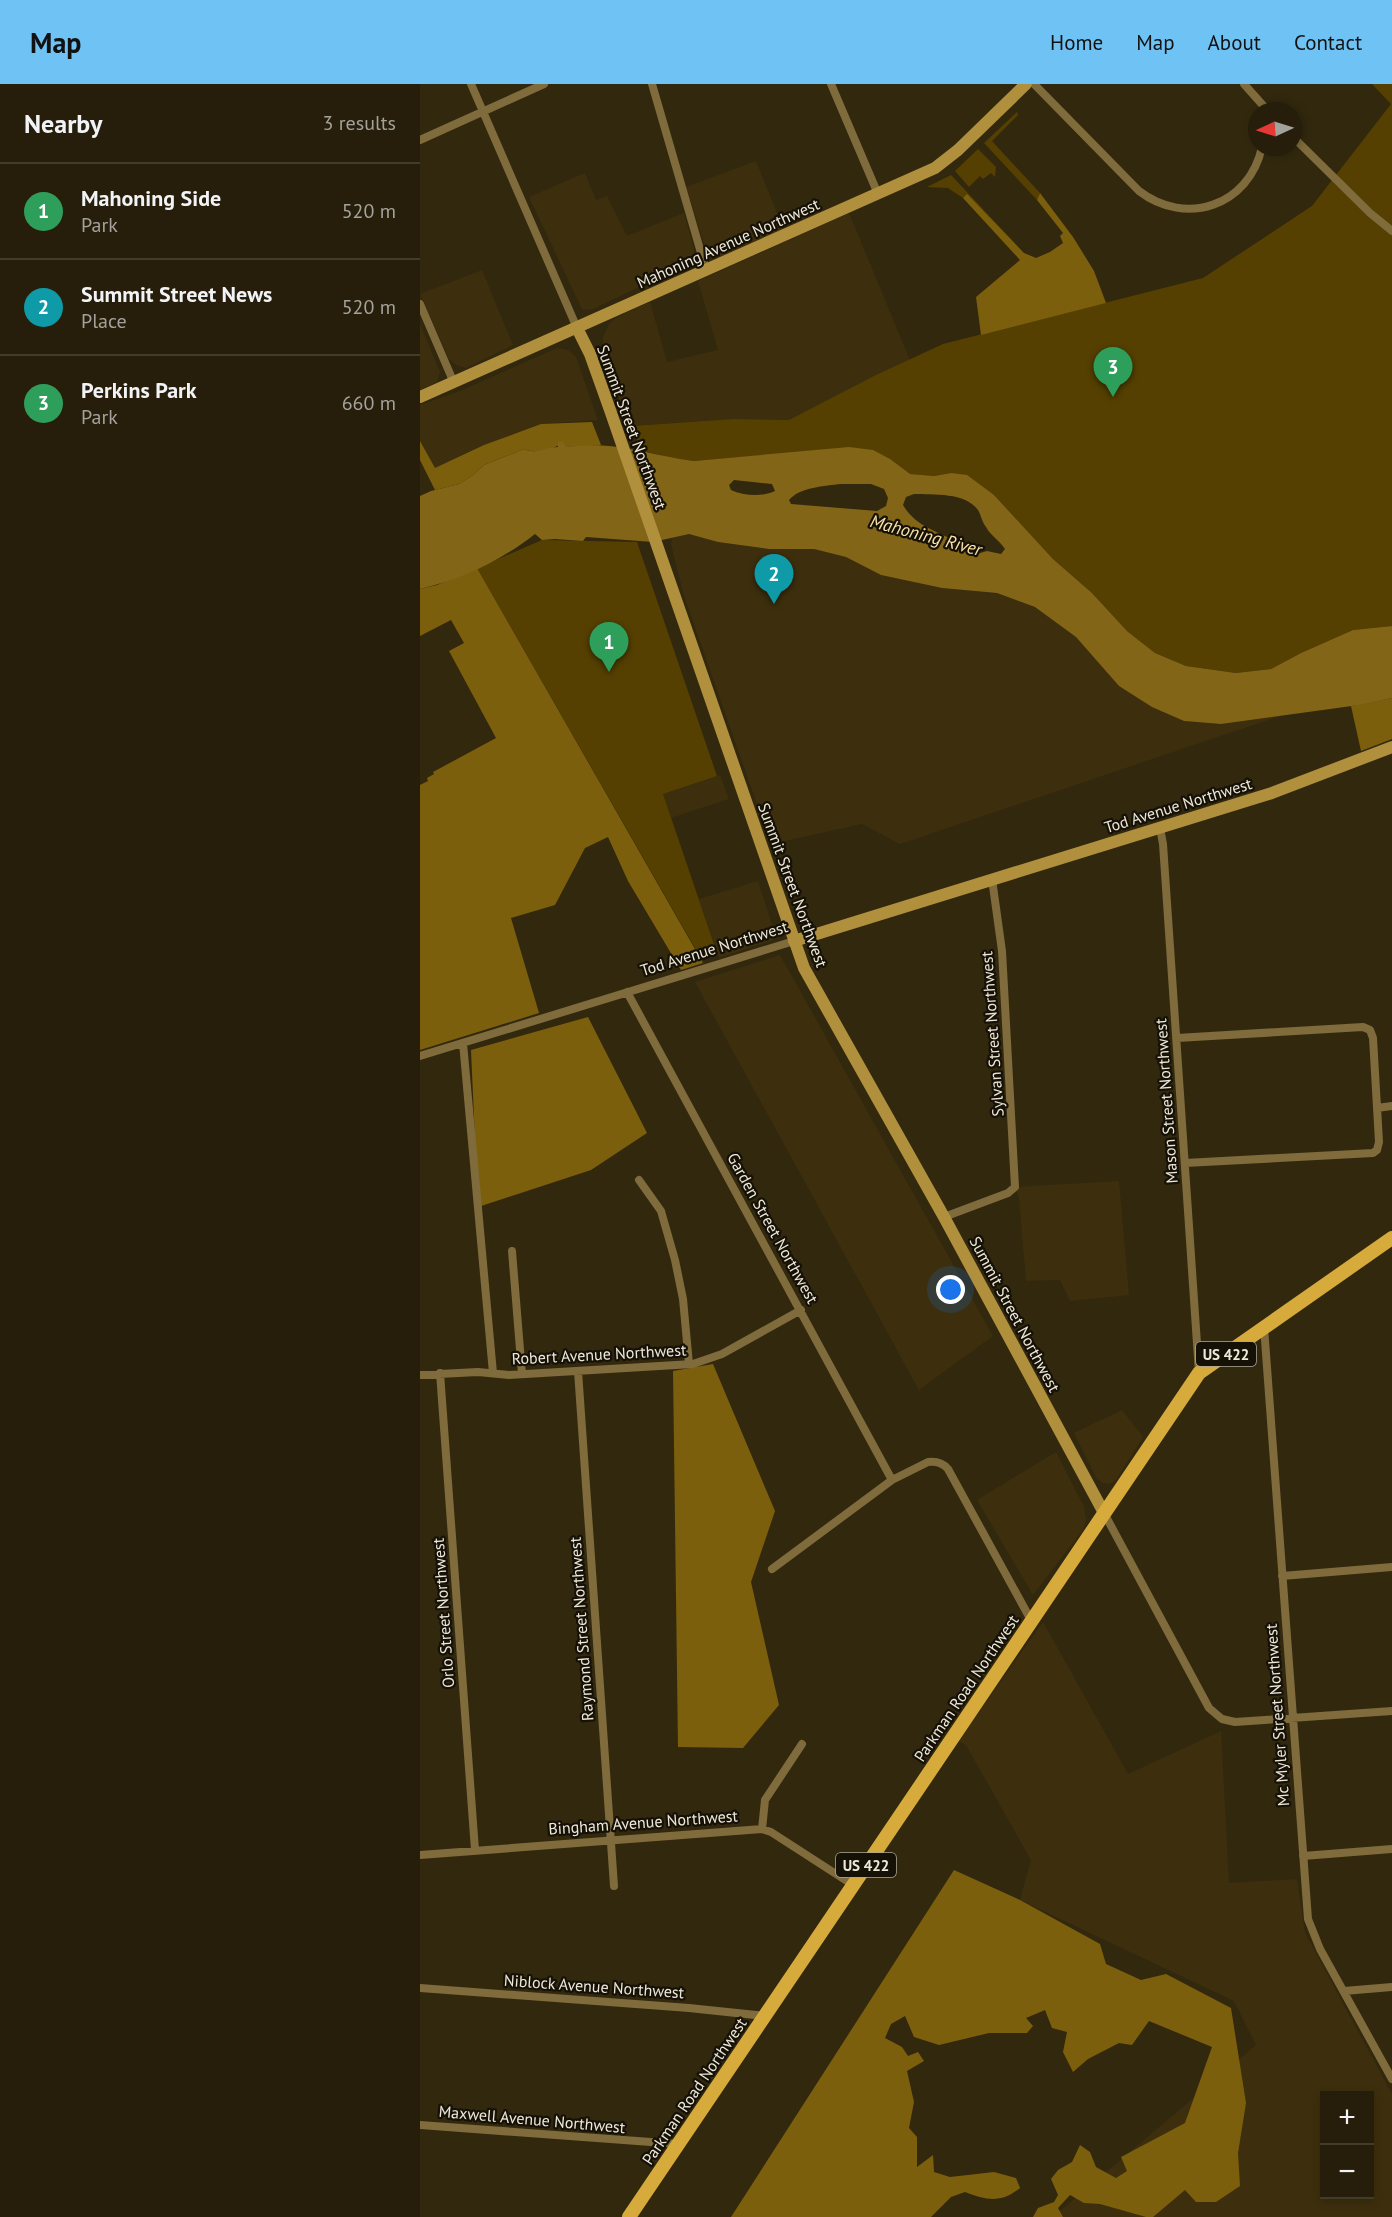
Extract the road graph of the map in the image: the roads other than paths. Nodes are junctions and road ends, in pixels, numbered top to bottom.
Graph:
1 (471, 84) edge
2 (544, 84) edge
3 (652, 84) edge
4 (831, 84) edge
5 (1026, 84) edge
6 (1034, 84) edge
7 (1244, 84) edge
8 (1260, 102) edge
9 (483, 111) junction
10 (420, 140) edge
11 (1302, 146) edge
12 (1258, 156) edge
13 (878, 194) junction
14 (1392, 231) edge
15 (706, 270) junction
16 (420, 304) edge
17 (577, 328) junction
18 (454, 383) junction
19 (420, 397) edge
20 (1392, 747) edge
21 (1160, 828) junction
22 (992, 879) junction
23 (794, 941) junction
24 (627, 992) junction
25 (1177, 1038) junction
26 (463, 1043) junction
27 (420, 1056) edge
28 (1392, 1106) edge
29 (1377, 1107) junction
30 (1185, 1163) junction
31 (639, 1180) dead end
32 (944, 1217) junction
33 (1392, 1238) edge
34 (512, 1251) dead end
35 (801, 1310) junction
36 (1264, 1327) junction
37 (689, 1364) junction
38 (578, 1371) junction
39 (493, 1372) junction
40 (440, 1373) junction
41 (1199, 1373) junction
42 (522, 1374) junction
43 (420, 1375) edge
44 (892, 1480) junction
45 (1104, 1513) junction
46 (1392, 1567) edge
47 (772, 1569) dead end
48 (1282, 1576) junction
49 (1032, 1622) junction
50 (1392, 1711) edge
51 (1292, 1719) junction
52 (802, 1744) dead end
53 (762, 1829) junction
54 (610, 1839) junction
55 (1392, 1849) edge
56 (475, 1850) junction
57 (420, 1855) edge
58 (1303, 1856) junction
59 (853, 1885) junction
60 (614, 1886) dead end
61 (1392, 1987) edge
62 (420, 1988) edge
63 (1344, 1991) junction
64 (765, 2016) junction
65 (1392, 2079) edge
66 (420, 2125) edge
67 (678, 2144) junction
68 (629, 2217) edge

1 - 9 street, Summit Street Northwest
2 - 9 street
3 - 15 street
4 - 13 street
5 - 13 main road, Mahoning Avenue Northwest
6 - 12 street
7 - 8 street
9 - 10 street
9 - 17 street, Summit Street Northwest
11 - 14 street
13 - 15 main road, Mahoning Avenue Northwest
15 - 17 main road, Mahoning Avenue Northwest
16 - 18 street
17 - 18 main road, Mahoning Avenue Northwest
17 - 23 main road, Summit Street Northwest
18 - 19 main road, Mahoning Avenue Northwest
20 - 21 main road, Tod Avenue Northwest
21 - 22 main road, Tod Avenue Northwest
21 - 25 street, Mason Street Northwest
22 - 23 main road, Tod Avenue Northwest
22 - 32 street, Sylvan Street Northwest
23 - 24 street, Tod Avenue Northwest
23 - 32 main road, Summit Street Northwest
24 - 26 street, Tod Avenue Northwest
24 - 35 street, Garden Street Northwest
25 - 29 street
25 - 30 street, Mason Street Northwest
26 - 27 street, Tod Avenue Northwest
26 - 39 street
28 - 29 street
29 - 30 street
30 - 41 street, Mason Street Northwest
31 - 37 street
32 - 45 main road, Summit Street Northwest
33 - 36 main road, Parkman Road Northwest / US 422
34 - 42 street
35 - 37 street, Robert Avenue Northwest
35 - 44 street, Garden Street Northwest
36 - 41 main road, Parkman Road Northwest / US 422
36 - 48 street, Mc Myler Street Northwest
37 - 38 street, Robert Avenue Northwest
38 - 42 street, Robert Avenue Northwest
38 - 54 street, Raymond Street Northwest
39 - 40 street
39 - 42 street, Robert Avenue Northwest
40 - 43 street
40 - 56 street, Orlo Street Northwest
41 - 45 main road, Parkman Road Northwest / US 422
44 - 47 street
44 - 49 street
45 - 49 main road, Parkman Road Northwest / US 422
45 - 51 street, Summit Street Northwest
46 - 48 street
48 - 51 street, Mc Myler Street Northwest
49 - 59 main road, Parkman Road Northwest / US 422
50 - 51 street
51 - 58 street, Mc Myler Street Northwest
52 - 53 street
53 - 54 street, Bingham Avenue Northwest
53 - 59 street, Bingham Avenue Northwest
54 - 56 street, Bingham Avenue Northwest
54 - 60 street, Raymond Street Northwest
55 - 58 street
56 - 57 street, Bingham Avenue Northwest
58 - 63 street, Mc Myler Street Northwest
59 - 64 main road, Parkman Road Northwest / US 422
61 - 63 street
62 - 64 street, Niblock Avenue Northwest
63 - 65 street, Mc Myler Street Northwest
64 - 67 main road, Parkman Road Northwest / US 422
66 - 67 street, Maxwell Avenue Northwest
67 - 68 main road, Parkman Road Northwest / US 422

